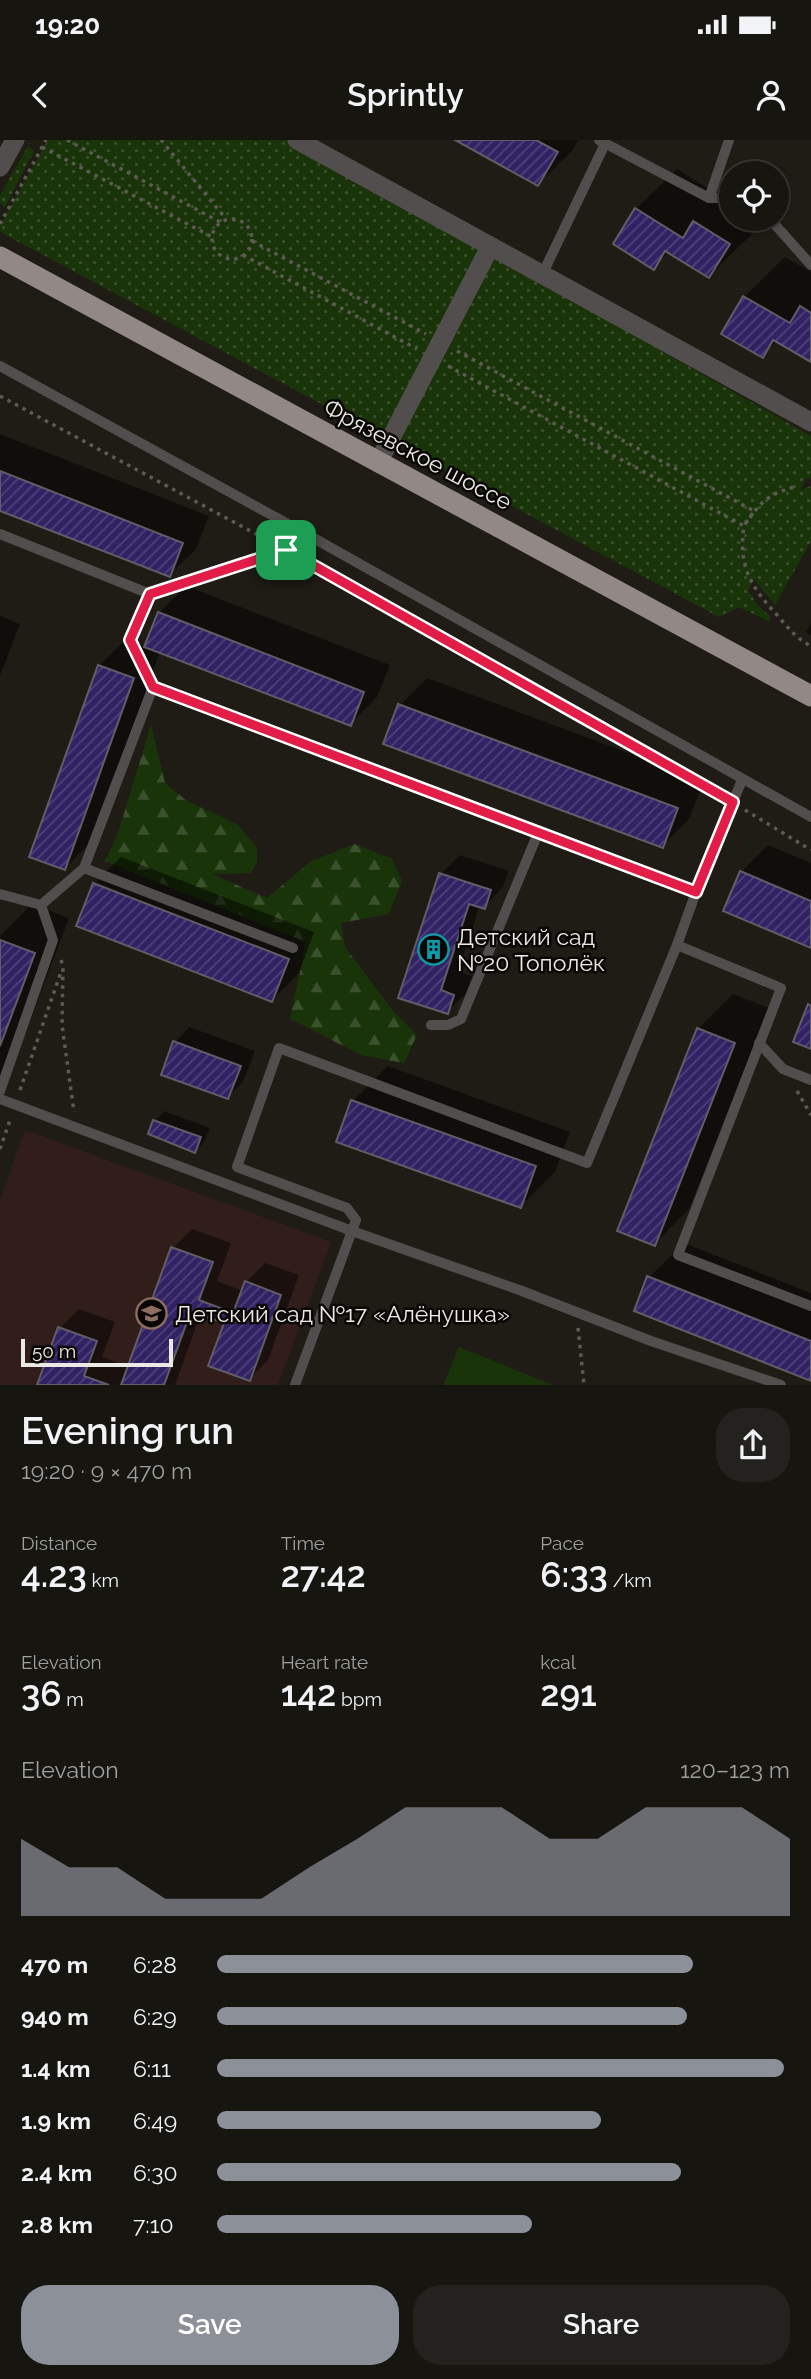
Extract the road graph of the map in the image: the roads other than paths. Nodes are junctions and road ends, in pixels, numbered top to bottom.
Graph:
1 (15, 140) edge
2 (297, 140) edge
3 (729, 140) edge
4 (602, 142) edge
5 (0, 167) edge
6 (709, 198) junction
7 (719, 198) edge
8 (780, 231) edge
9 (490, 247) junction
10 (0, 257) edge
11 (811, 265) edge
12 (542, 275) junction
13 (0, 366) edge
14 (811, 422) edge
15 (378, 463) junction
16 (0, 534) edge
17 (317, 540) junction
18 (150, 594) junction
19 (153, 687) junction
20 (811, 696) edge
21 (742, 780) junction
22 (811, 817) edge
23 (538, 833) junction
24 (85, 868) junction
25 (696, 892) junction
26 (0, 894) edge
27 (41, 905) junction
28 (677, 945) junction
29 (293, 948) dead end
30 (431, 1025) dead end
31 (759, 1043) junction
32 (811, 1080) edge
33 (0, 1091) edge
34 (0, 1099) edge
35 (352, 1231) junction
36 (811, 1306) edge
37 (295, 1385) edge
38 (781, 1385) edge

1 - 5 street
2 - 9 street
3 - 6 lane
4 - 6 lane
4 - 12 lane
6 - 7 lane
8 - 11 lane
9 - 12 street
9 - 15 street
10 - 15 highway, Фрязевское шоссе
12 - 14 street
13 - 17 lane
15 - 20 highway, Фрязевское шоссе
16 - 18 lane
17 - 18 lane
17 - 21 lane
18 - 19 lane
19 - 23 lane
19 - 24 lane
21 - 22 lane
21 - 25 lane
23 - 25 lane
23 - 30 lane
24 - 27 lane
24 - 29 lane
25 - 28 lane
26 - 27 lane
27 - 33 lane
28 - 31 lane
28 - 35 lane
31 - 32 lane
31 - 36 lane
34 - 35 lane
35 - 37 lane
35 - 38 lane

